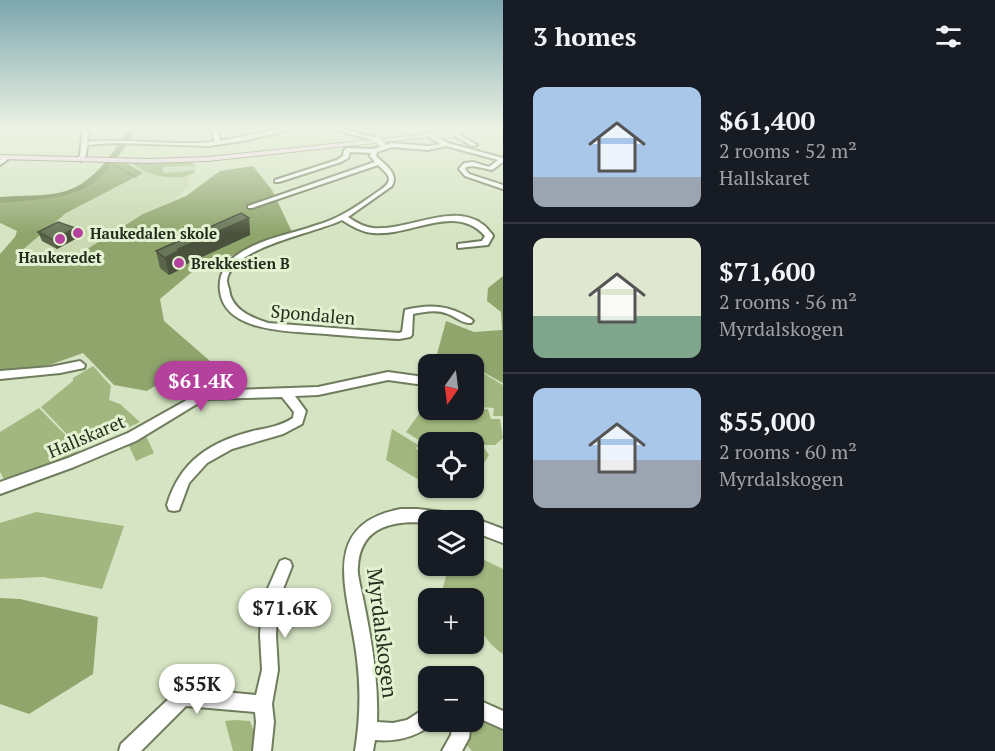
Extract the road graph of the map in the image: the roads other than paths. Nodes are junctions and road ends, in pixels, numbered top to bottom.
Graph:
1 (333, 163) edge
2 (377, 163) joint
3 (497, 163) edge
4 (277, 181) dead end
5 (503, 188) edge
6 (250, 207) dead end
7 (342, 217) junction
8 (461, 246) dead end
9 (468, 321) dead end
10 (80, 365) dead end
11 (0, 375) edge
12 (417, 380) dead end
13 (285, 392) junction
14 (0, 488) edge
15 (174, 505) dead end
16 (418, 516) edge
17 (484, 529) edge
18 (503, 536) edge
19 (285, 566) dead end
20 (263, 704) junction
21 (484, 711) edge
22 (503, 720) edge
23 (418, 725) edge
24 (368, 730) junction
25 (461, 732) edge
26 (128, 751) edge
27 (262, 751) edge
28 (364, 751) edge
29 (451, 751) edge

1 - 4 street
2 - 6 street
2 - 7 street, Spondalen
3 - 5 street
7 - 8 street
7 - 9 street, Spondalen
10 - 11 street
12 - 13 street, Hallskaret
13 - 14 street, Hallskaret
13 - 15 street
16 - 24 street, Myrdalskogen
17 - 18 street
19 - 20 street
20 - 26 street
20 - 27 street
21 - 22 street
23 - 24 street
24 - 28 street, Myrdalskogen
25 - 29 street

